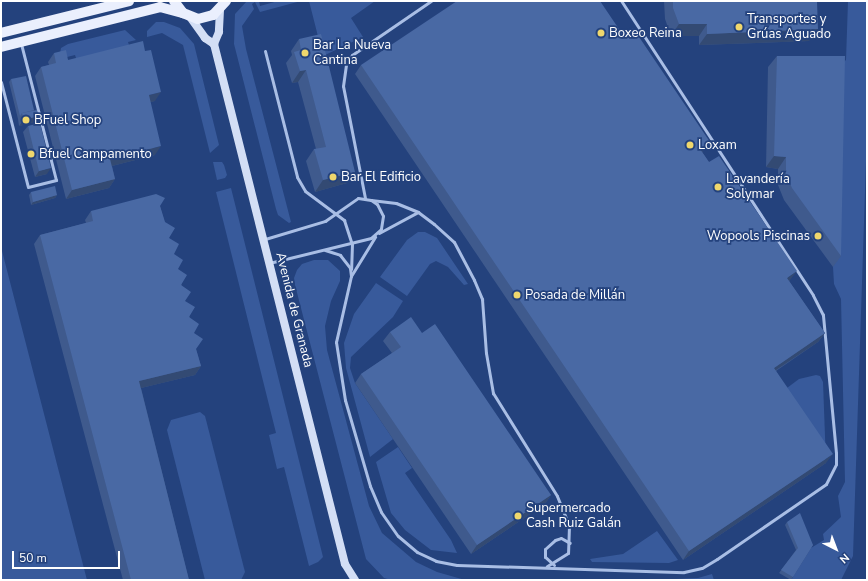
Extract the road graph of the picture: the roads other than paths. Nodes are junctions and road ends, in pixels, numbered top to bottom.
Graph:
1 (129, 1) edge
2 (174, 1) edge
3 (226, 1) edge
4 (431, 1) edge
5 (621, 1) edge
6 (220, 10) junction
7 (186, 15) junction
8 (1, 33) edge
9 (20, 42) junction
10 (214, 44) junction
11 (1, 47) edge
12 (265, 51) dead end
13 (1, 82) edge
14 (365, 198) junction
15 (371, 200) junction
16 (418, 212) junction
17 (338, 214) junction
18 (377, 234) junction
19 (263, 240) junction
20 (352, 244) junction
21 (325, 250) junction
22 (269, 263) junction
23 (351, 276) junction
24 (570, 543) junction
25 (553, 565) junction
26 (544, 568) junction
27 (560, 568) junction
28 (355, 580) edge

1 - 8 main road
2 - 7 main road
3 - 6 main road
4 - 14 lane
5 - 27 lane
6 - 7 main road
6 - 10 street, Avenida de Granada
7 - 9 main road
7 - 10 street
9 - 11 main road
9 - 13 lane
10 - 19 street, Avenida de Granada
12 - 17 lane
14 - 15 lane
14 - 17 lane
15 - 16 lane
15 - 18 lane
16 - 18 lane
16 - 24 lane
17 - 19 lane
17 - 20 lane
18 - 20 lane
18 - 23 lane
19 - 22 street, Avenida de Granada
20 - 21 lane
20 - 23 lane
21 - 22 lane
21 - 23 lane
22 - 28 street, Avenida de Granada
23 - 26 lane
24 - 25 lane
24 - 25 lane
25 - 26 lane
25 - 27 lane
26 - 27 lane

